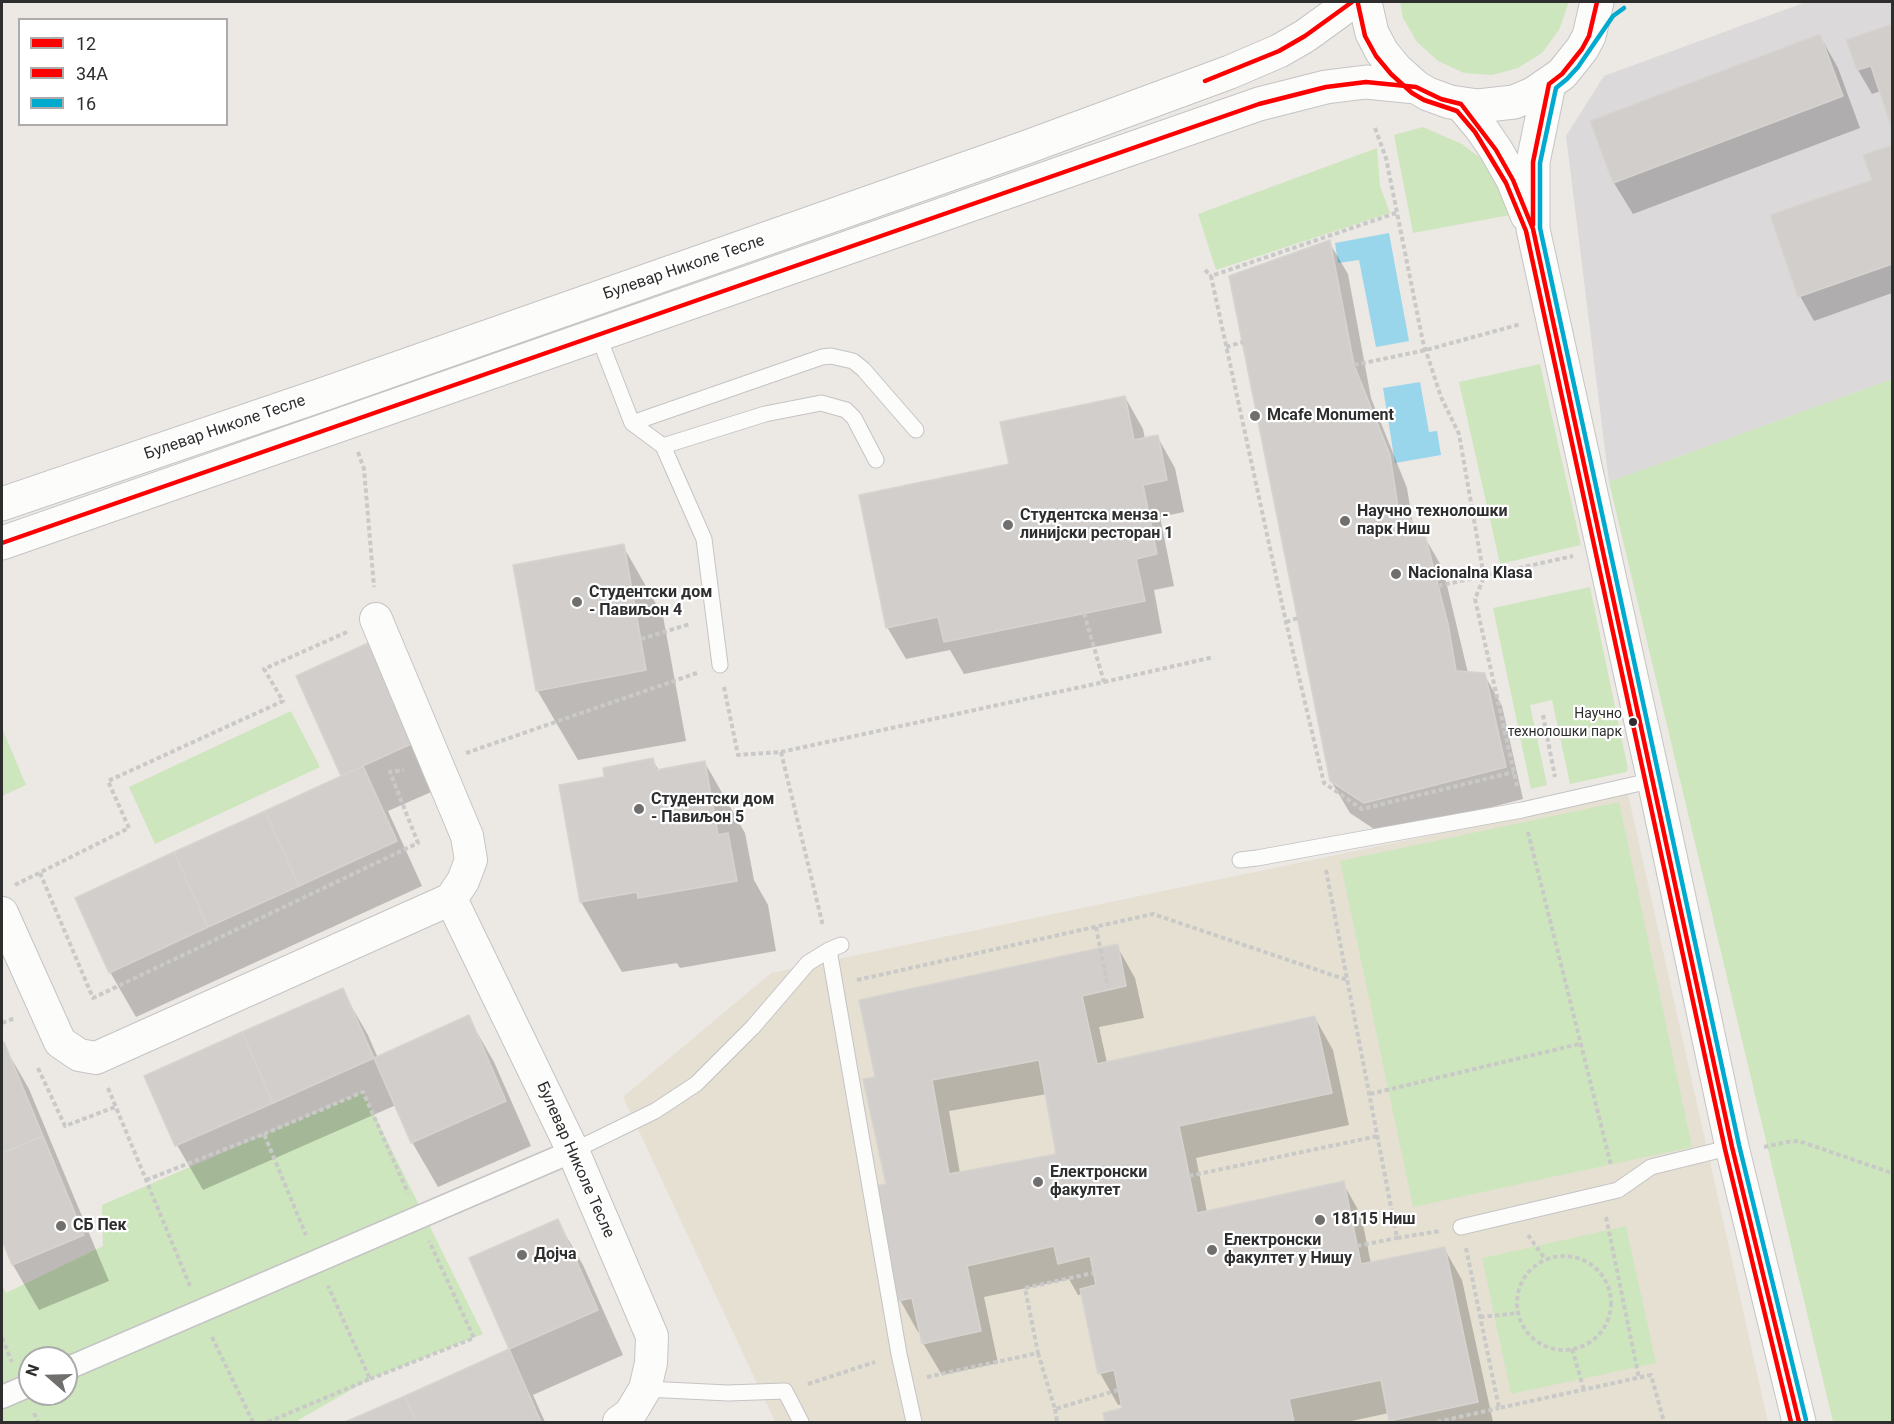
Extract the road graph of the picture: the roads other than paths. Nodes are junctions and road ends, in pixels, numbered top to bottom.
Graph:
1 (1352, 2) edge
2 (1365, 2) edge
3 (1597, 2) edge
4 (1620, 2) edge
5 (1589, 36) junction
6 (1549, 84) junction
7 (1416, 87) junction
8 (1461, 104) junction
9 (1533, 229) junction
10 (598, 335) junction
11 (632, 423) junction
12 (916, 430) dead end
13 (663, 446) junction
14 (876, 460) dead end
15 (2, 504) edge
16 (2, 543) edge
17 (376, 619) road end
18 (720, 665) road end
19 (1654, 780) junction
20 (1240, 860) dead end
21 (451, 899) junction
22 (6, 900) edge
23 (1732, 1147) junction
24 (573, 1151) junction
25 (1461, 1227) road end
26 (78, 1364) edge
27 (645, 1389) junction
28 (18, 1390) edge
29 (2, 1397) edge
30 (619, 1422) edge
31 (801, 1422) edge
32 (914, 1422) edge
33 (1799, 1422) edge

1 - 15 main road, Булевар Николе Тесле
2 - 7 main road
3 - 5 main road
4 - 5 main road
5 - 6 main road
6 - 8 main road
6 - 9 main road
7 - 8 main road
7 - 10 main road
8 - 9 main road
9 - 19 main road
10 - 11 lane
10 - 16 main road
11 - 12 lane
11 - 13 lane
13 - 14 lane
13 - 18 lane
17 - 21 street
19 - 20 lane
19 - 23 main road
21 - 22 street
21 - 24 street, Булевар Николе Тесле
23 - 25 lane
23 - 33 main road
24 - 26 street
24 - 27 street, Булевар Николе Тесле
24 - 32 lane
27 - 30 street, Булевар Николе Тесле
27 - 31 lane
28 - 29 street

